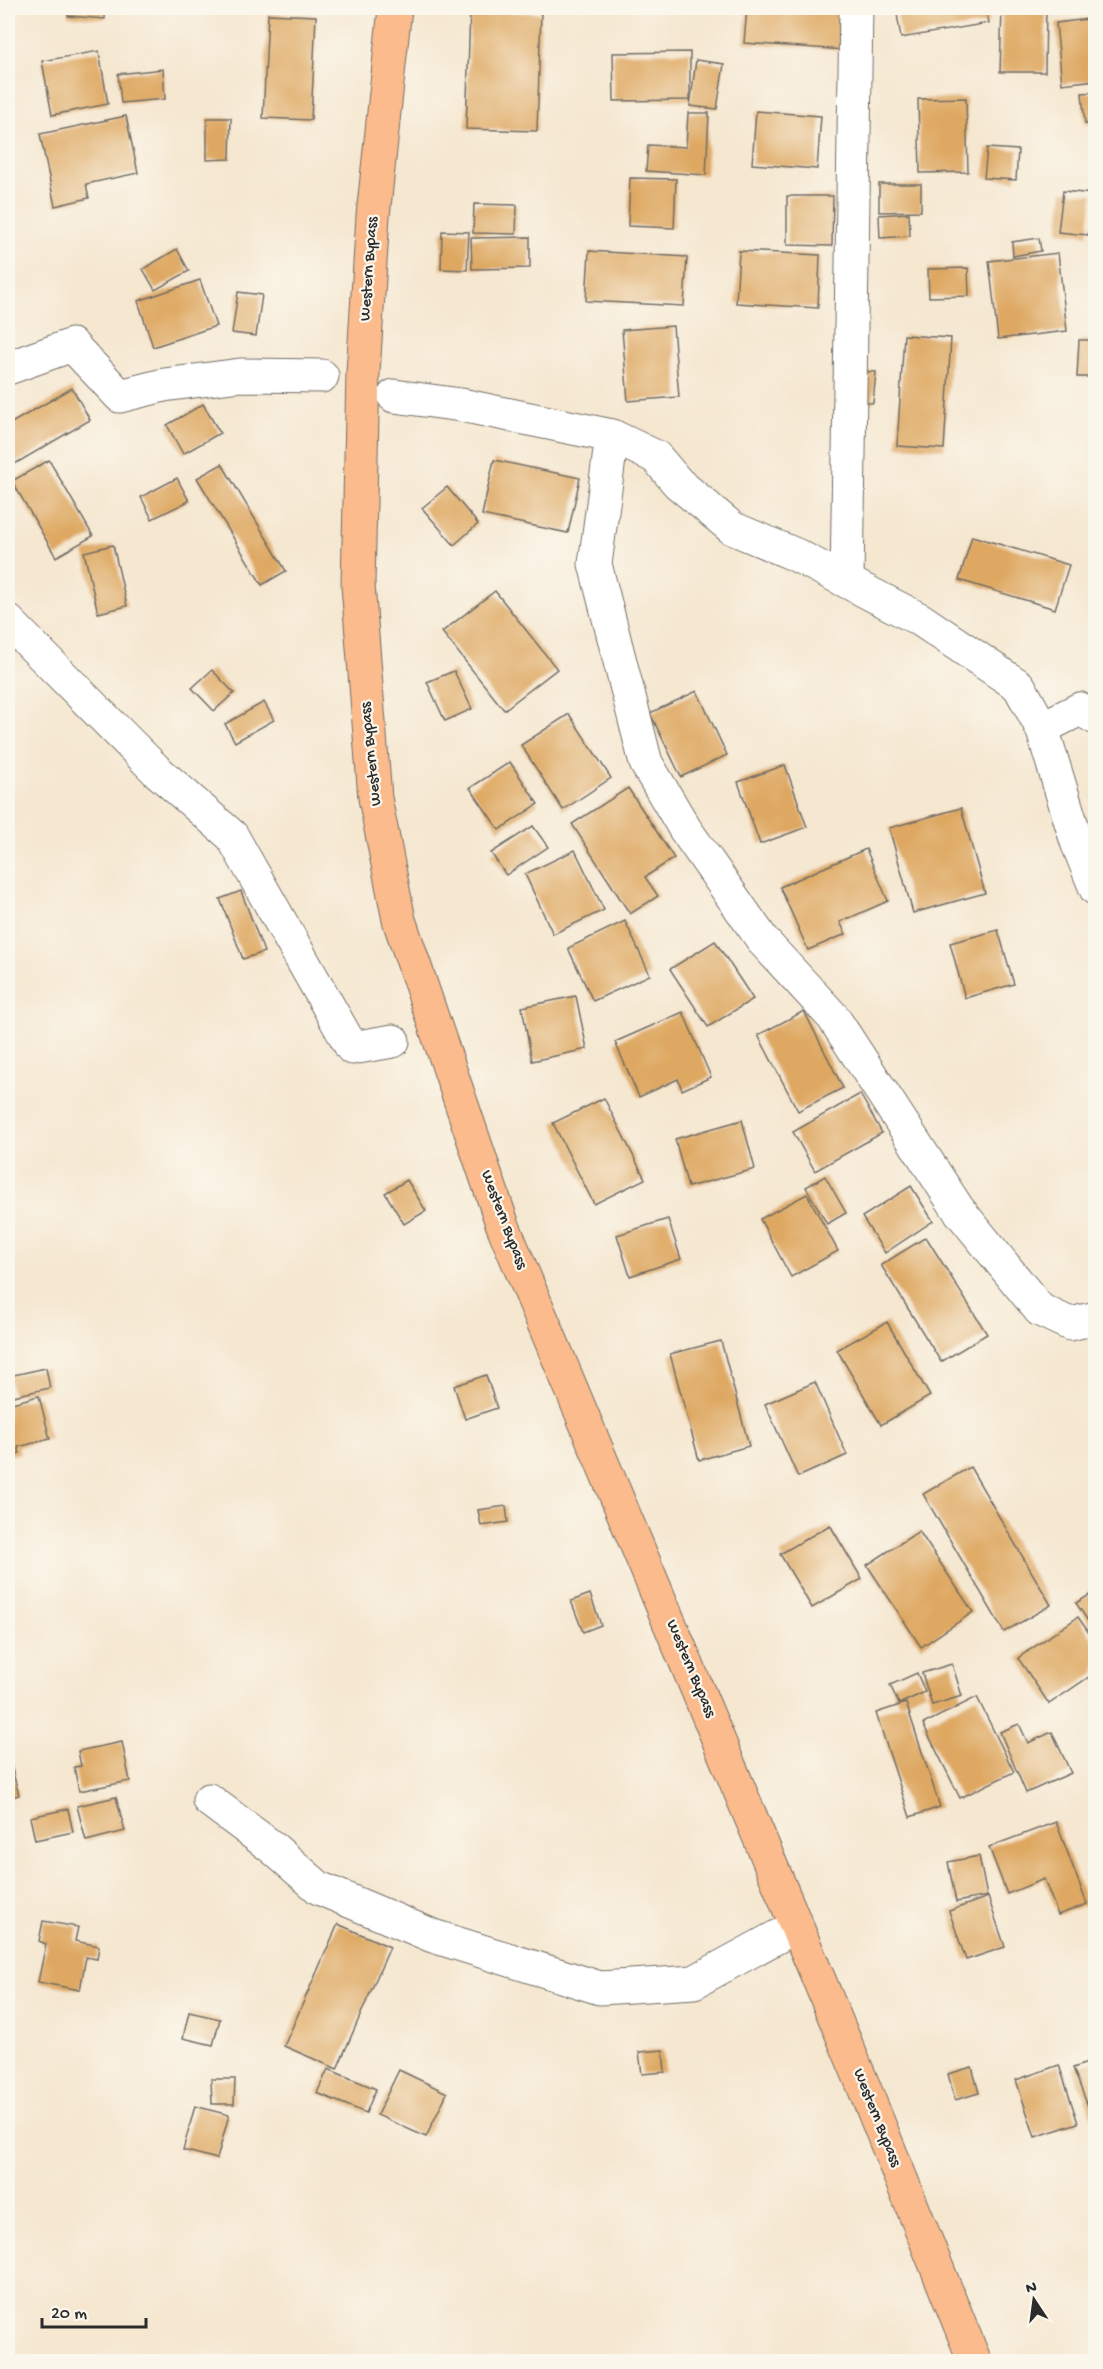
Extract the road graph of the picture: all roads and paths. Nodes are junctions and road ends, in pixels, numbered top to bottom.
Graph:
1 (395, 8) edge
2 (856, 8) edge
3 (8, 368) edge
4 (322, 376) dead end
5 (394, 396) dead end
6 (612, 436) junction
7 (847, 581) junction
8 (8, 621) edge
9 (1095, 718) edge
10 (1042, 728) junction
11 (1095, 889) edge
12 (393, 1041) dead end
13 (1095, 1318) edge
14 (209, 1800) dead end
15 (797, 1926) junction
16 (975, 2361) edge

1 - 15 main road, Western Bypass
2 - 7 street
3 - 4 street
5 - 6 street
6 - 7 street
6 - 13 street
7 - 10 street
8 - 12 street
9 - 10 street
10 - 11 street
14 - 15 street
15 - 16 main road, Western Bypass

